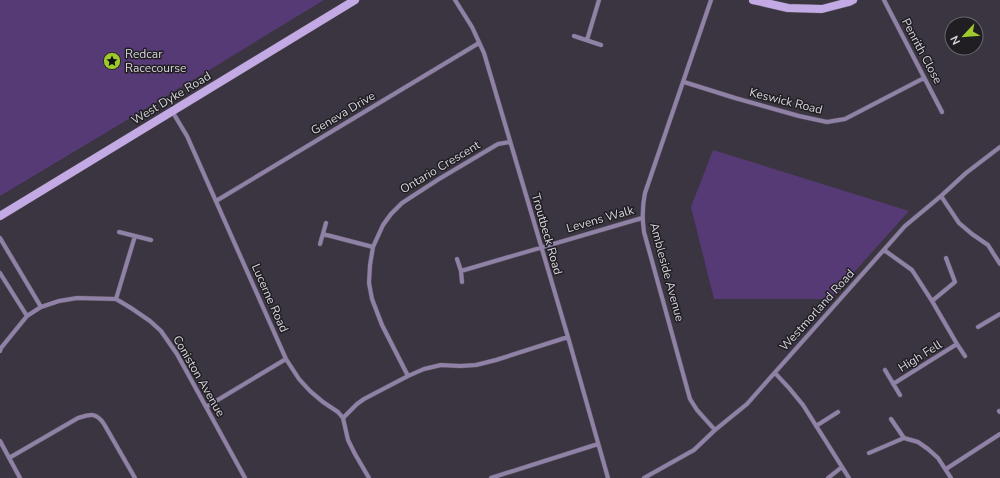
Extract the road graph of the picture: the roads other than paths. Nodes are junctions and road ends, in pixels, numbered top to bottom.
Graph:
1 (355, 0) edge
2 (455, 0) edge
3 (599, 0) edge
4 (711, 0) edge
5 (753, 0) edge
6 (853, 0) edge
7 (884, 0) edge
8 (574, 36) dead end
9 (587, 40) junction
10 (479, 43) junction
11 (601, 45) dead end
12 (924, 78) junction
13 (684, 82) junction
14 (172, 111) junction
15 (942, 112) dead end
16 (510, 142) junction
17 (1000, 147) edge
18 (941, 196) junction
19 (216, 201) junction
20 (0, 216) edge
21 (642, 218) junction
22 (326, 223) dead end
23 (119, 232) dead end
24 (323, 234) junction
25 (135, 236) junction
26 (0, 238) edge
27 (151, 240) dead end
28 (320, 244) dead end
29 (373, 247) junction
30 (541, 247) junction
31 (884, 250) junction
32 (946, 258) dead end
33 (457, 259) dead end
34 (1000, 264) edge
35 (461, 271) junction
36 (0, 273) edge
37 (462, 282) dead end
38 (116, 299) junction
39 (932, 301) junction
40 (41, 307) junction
41 (1000, 314) edge
42 (27, 316) junction
43 (978, 327) dead end
44 (568, 337) junction
45 (957, 344) junction
46 (0, 351) edge
47 (965, 356) dead end
48 (286, 359) junction
49 (885, 370) dead end
50 (774, 373) junction
51 (408, 376) junction
52 (893, 384) junction
53 (900, 395) dead end
54 (206, 407) junction
55 (838, 412) dead end
56 (343, 418) junction
57 (891, 419) dead end
58 (816, 426) junction
59 (715, 430) junction
60 (1000, 434) edge
61 (904, 438) junction
62 (0, 441) edge
63 (598, 444) junction
64 (869, 453) dead end
65 (9, 458) junction
66 (842, 467) junction
67 (946, 469) junction
68 (20, 478) edge
69 (135, 478) edge
70 (245, 478) edge
71 (369, 478) edge
72 (491, 478) edge
73 (608, 478) edge
74 (644, 478) edge
75 (828, 478) edge
76 (849, 478) edge
77 (951, 478) edge

1 - 14 street, West Dyke Road
2 - 10 street, Troutbeck Road
3 - 9 street
4 - 13 street, Ambleside Avenue
5 - 6 street
7 - 12 street, Penrith Close
8 - 9 street
9 - 11 street
10 - 16 street, Troutbeck Road
10 - 19 street, Geneva Drive
12 - 13 street, Keswick Road
12 - 15 street, Penrith Close
13 - 21 street, Ambleside Avenue
14 - 19 street, Lucerne Road
14 - 20 street, West Dyke Road
16 - 29 street, Ontario Crescent
16 - 30 street, Troutbeck Road
17 - 18 street, Westmorland Road
18 - 31 street, Westmorland Road
18 - 34 street
19 - 48 street, Lucerne Road
21 - 30 street, Levens Walk
21 - 59 street, Ambleside Avenue
22 - 24 street
23 - 25 street
24 - 28 street
24 - 29 street
25 - 27 street
25 - 38 street
26 - 40 street
29 - 51 street, Ontario Crescent
30 - 35 street, Levens Walk
30 - 44 street, Troutbeck Road
31 - 39 street
31 - 50 street, Westmorland Road
32 - 39 street
33 - 35 street
35 - 37 street
36 - 42 street
38 - 40 street, Coniston Avenue
38 - 54 street, Coniston Avenue
39 - 45 street
40 - 42 street, Coniston Avenue
41 - 43 street
42 - 46 street, Coniston Avenue
44 - 51 street
44 - 63 street, Troutbeck Road
45 - 47 street
45 - 52 street, High Fell
48 - 54 street
48 - 56 street, Lucerne Road
49 - 52 street, High Fell
50 - 58 street
50 - 59 street, Westmorland Road
51 - 56 street
52 - 53 street, High Fell
54 - 70 street, Coniston Avenue
55 - 58 street
56 - 71 street
57 - 61 street
58 - 66 street
59 - 74 street, Westmorland Road
60 - 67 street
61 - 64 street
61 - 67 street
62 - 65 street
63 - 72 street
63 - 73 street, Troutbeck Road
65 - 68 street
65 - 69 street
66 - 75 street
66 - 76 street
67 - 77 street

